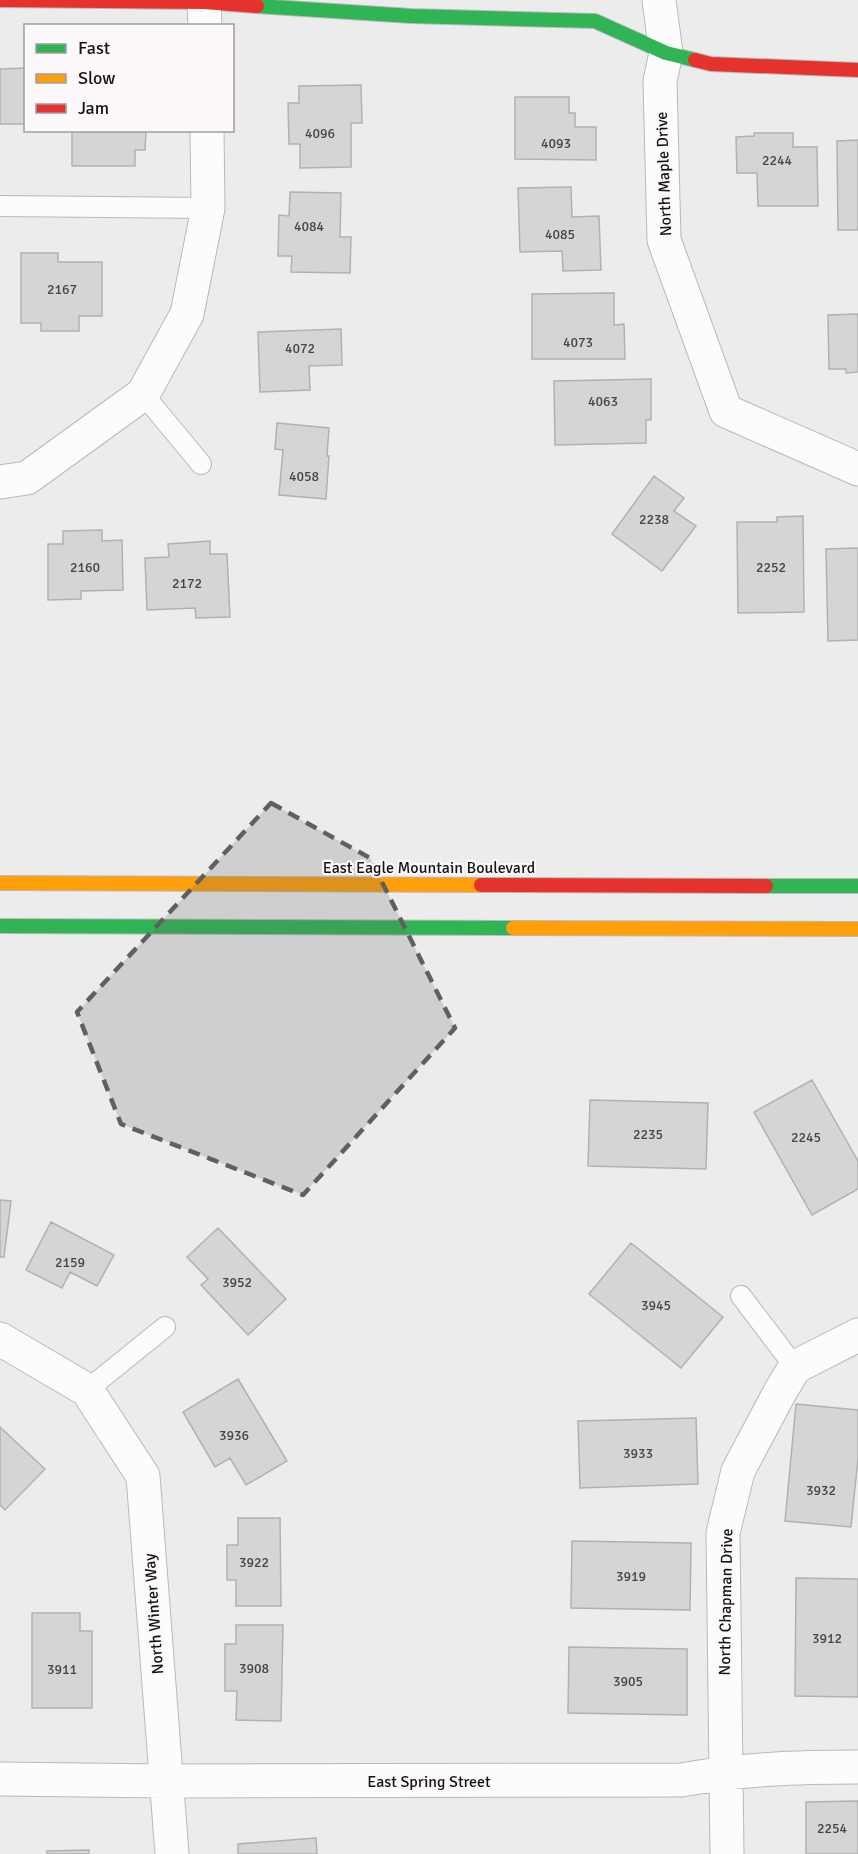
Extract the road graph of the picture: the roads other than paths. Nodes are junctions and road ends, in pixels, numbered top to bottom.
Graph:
1 (0, 0) edge
2 (659, 0) edge
3 (204, 9) edge
4 (666, 53) junction
5 (858, 70) edge
6 (207, 132) edge
7 (0, 206) edge
8 (208, 208) junction
9 (143, 394) junction
10 (201, 464) dead end
11 (858, 469) edge
12 (0, 482) edge
13 (0, 883) edge
14 (858, 885) edge
15 (0, 926) edge
16 (858, 929) edge
17 (741, 1296) dead end
18 (165, 1327) dead end
19 (858, 1335) edge
20 (0, 1339) edge
21 (795, 1366) junction
22 (87, 1390) junction
23 (858, 1767) edge
24 (725, 1772) junction
25 (0, 1779) edge
26 (165, 1781) junction
27 (172, 1854) edge
28 (727, 1854) edge

1 - 3 street
2 - 4 street, North Maple Drive
3 - 4 street
4 - 5 street
4 - 11 street, North Maple Drive
6 - 8 street
7 - 8 lane
8 - 9 street
9 - 10 lane
9 - 12 street
13 - 14 street, East Eagle Mountain Boulevard
15 - 16 street
17 - 21 lane
18 - 22 lane
19 - 21 street
20 - 22 street
21 - 24 street, North Chapman Drive
22 - 26 street, North Winter Way
23 - 24 street, East Spring Street
24 - 26 street, East Spring Street
24 - 28 street, North Chapman Drive
25 - 26 street, East Spring Street
26 - 27 street, North Winter Way

